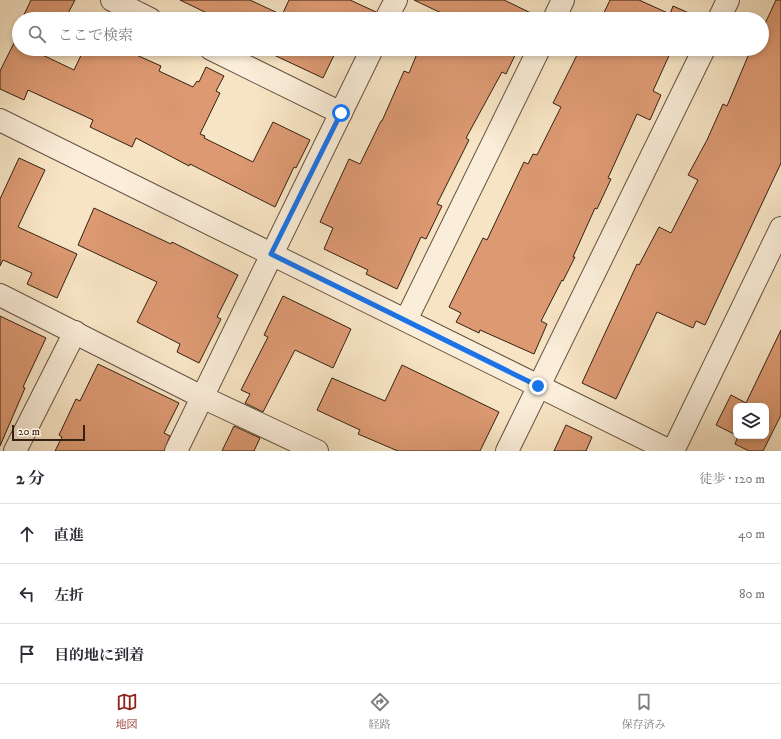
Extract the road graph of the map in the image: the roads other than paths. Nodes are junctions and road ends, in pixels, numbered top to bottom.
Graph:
1 (112, 0) edge
2 (396, 0) edge
3 (563, 0) edge
4 (728, 0) edge
5 (136, 12) edge
6 (390, 12) edge
7 (557, 12) edge
8 (722, 12) edge
9 (225, 56) edge
10 (369, 56) edge
11 (536, 56) edge
12 (701, 56) edge
13 (341, 113) junction
14 (0, 120) edge
15 (781, 228) edge
16 (271, 254) junction
17 (0, 295) edge
18 (406, 320) junction
19 (75, 332) junction
20 (538, 386) junction
21 (202, 397) junction
22 (15, 451) edge
23 (176, 451) edge
24 (317, 451) edge
25 (507, 451) edge
26 (672, 451) edge

1 - 5 street
2 - 6 street
3 - 7 street
4 - 8 street
9 - 13 street
10 - 13 street
11 - 18 street
12 - 20 street
13 - 16 street
14 - 16 street
15 - 26 street
16 - 18 street
16 - 21 street
17 - 19 street
18 - 20 street
19 - 21 street
19 - 22 street
20 - 25 street
20 - 26 street
21 - 23 street
21 - 24 street

